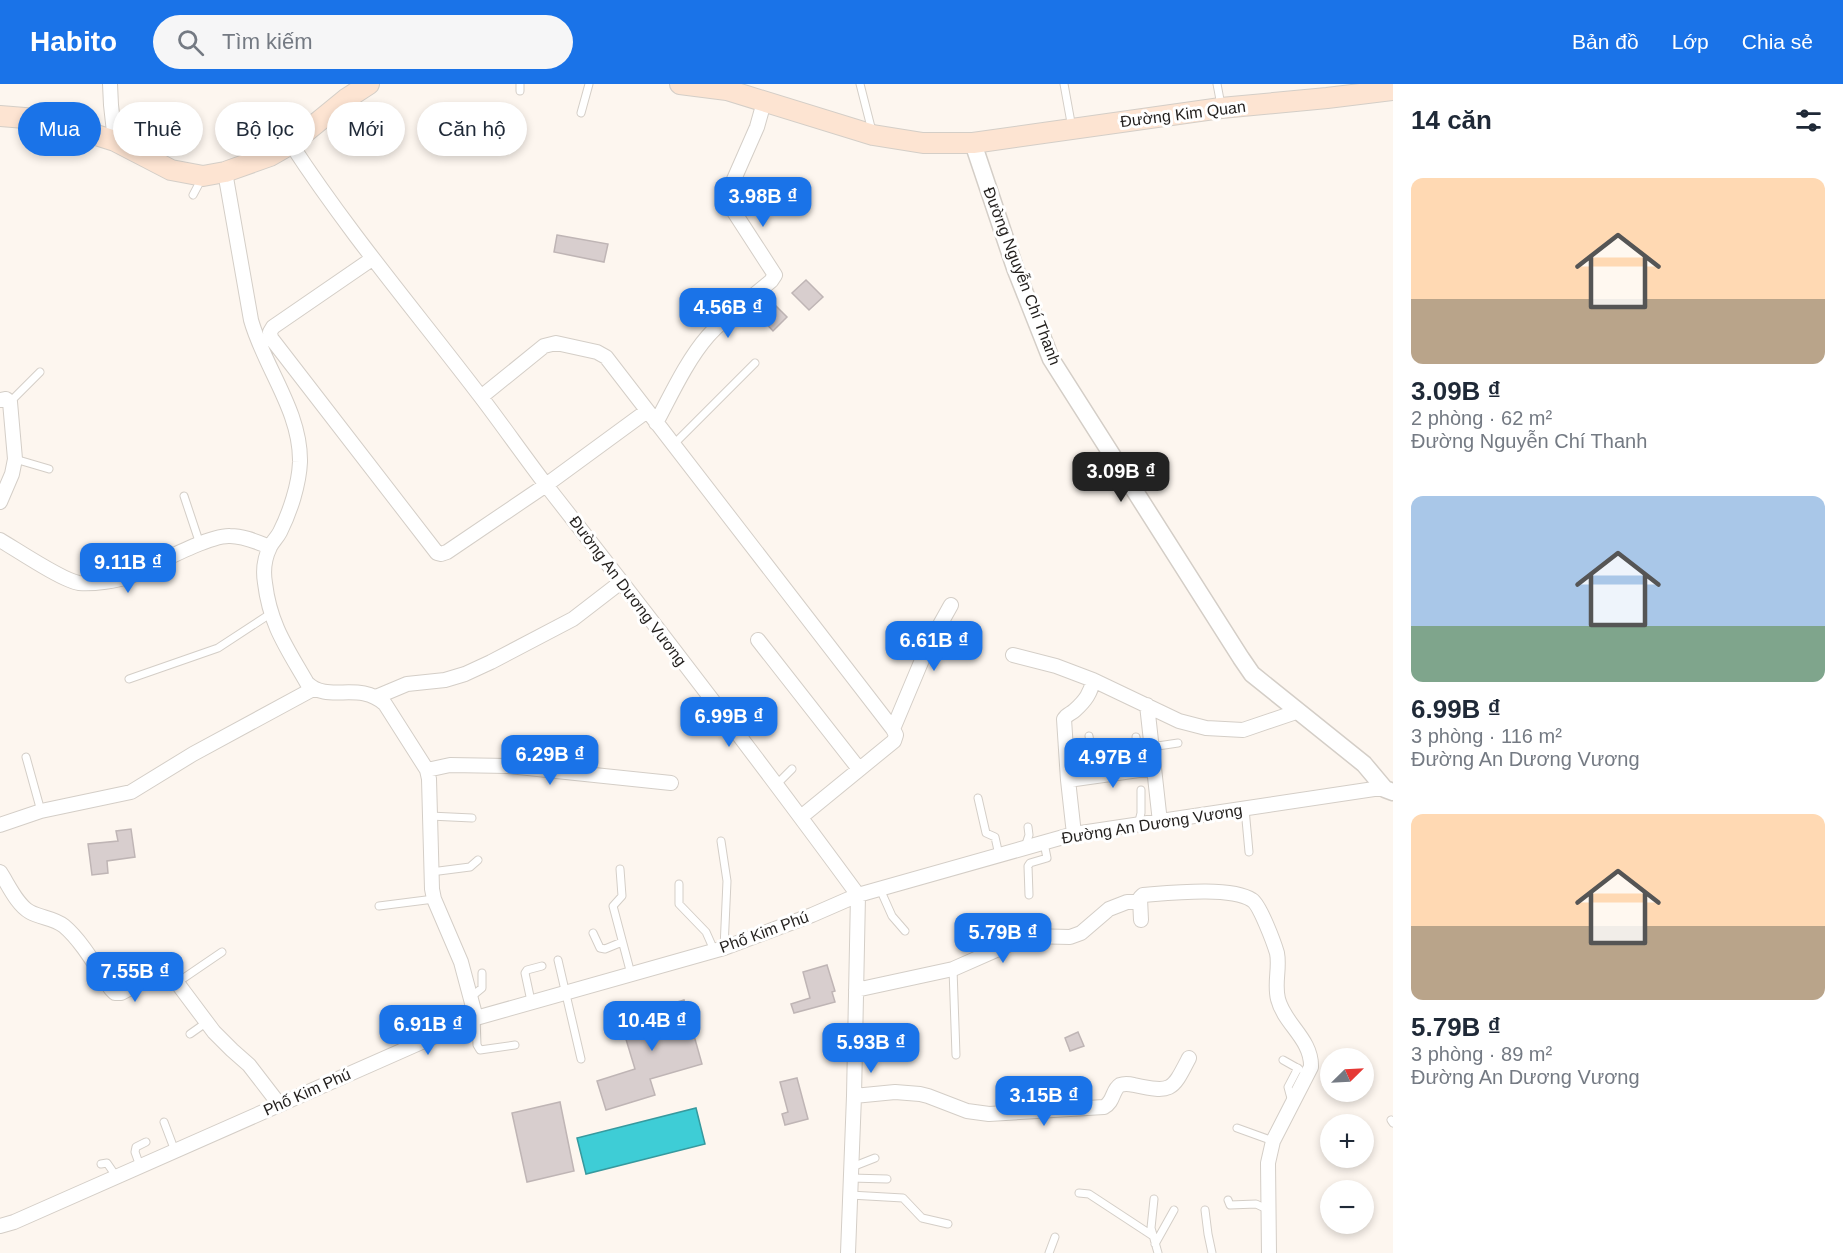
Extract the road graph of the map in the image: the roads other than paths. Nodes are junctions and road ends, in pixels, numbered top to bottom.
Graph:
1 (110, 84) edge
2 (369, 84) edge
3 (589, 84) edge
4 (680, 84) edge
5 (860, 84) edge
6 (1064, 84) edge
7 (1217, 84) edge
8 (727, 87) edge
9 (1393, 90) edge
10 (346, 99) junction
11 (348, 102) edge
12 (764, 102) junction
13 (1221, 108) junction
14 (581, 113) dead end
15 (0, 116) edge
16 (113, 123) edge
17 (315, 124) edge
18 (1072, 128) junction
19 (873, 135) junction
20 (113, 140) edge
21 (973, 143) junction
22 (144, 156) edge
23 (270, 156) edge
24 (299, 156) edge
25 (225, 172) junction
26 (203, 176) junction
27 (193, 195) dead end
28 (372, 259) junction
29 (755, 363) dead end
30 (40, 372) dead end
31 (481, 397) junction
32 (5, 401) edge
33 (647, 411) junction
34 (656, 423) junction
35 (673, 445) junction
36 (15, 459) junction
37 (49, 469) dead end
38 (546, 485) junction
39 (184, 496) dead end
40 (0, 502) edge
41 (0, 540) edge
42 (200, 544) junction
43 (270, 547) junction
44 (621, 582) junction
45 (951, 605) dead end
46 (270, 614) junction
47 (758, 640) dead end
48 (1013, 655) dead end
49 (129, 679) dead end
50 (1093, 680) junction
51 (313, 689) junction
52 (376, 697) junction
53 (1147, 705) junction
54 (1299, 711) junction
55 (893, 729) junction
56 (1089, 736) dead end
57 (1136, 737) dead end
58 (1178, 743) dead end
59 (1151, 747) junction
60 (26, 757) dead end
61 (1153, 768) junction
62 (792, 769) dead end
63 (859, 769) junction
64 (427, 770) junction
65 (1136, 771) junction
66 (1101, 775) junction
67 (1068, 780) junction
68 (671, 783) dead end
69 (776, 785) junction
70 (1140, 790) dead end
71 (1389, 791) edge
72 (978, 798) dead end
73 (1245, 809) junction
74 (41, 811) junction
75 (430, 816) junction
76 (801, 817) junction
77 (472, 818) dead end
78 (1160, 822) junction
79 (0, 825) edge
80 (1138, 825) junction
81 (1028, 826) dead end
82 (1074, 834) junction
83 (721, 841) dead end
84 (1044, 843) junction
85 (1024, 848) junction
86 (1249, 852) dead end
87 (999, 855) junction
88 (478, 860) dead end
89 (620, 869) dead end
90 (0, 872) edge
91 (431, 872) junction
92 (679, 884) dead end
93 (880, 889) junction
94 (858, 895) junction
95 (1029, 895) dead end
96 (434, 899) junction
97 (1140, 902) junction
98 (379, 906) dead end
99 (1141, 920) dead end
100 (905, 931) dead end
101 (593, 933) dead end
102 (622, 942) junction
103 (719, 949) junction
104 (222, 952) dead end
105 (558, 960) dead end
106 (542, 966) dead end
107 (953, 969) junction
108 (482, 973) dead end
109 (631, 974) junction
110 (178, 982) junction
111 (856, 990) junction
112 (565, 992) junction
113 (471, 997) junction
114 (531, 1001) junction
115 (476, 1018) junction
116 (207, 1022) junction
117 (190, 1034) dead end
118 (514, 1045) dead end
119 (956, 1055) dead end
120 (1189, 1058) dead end
121 (581, 1059) dead end
122 (1283, 1060) dead end
123 (1303, 1071) junction
124 (854, 1095) junction
125 (279, 1104) junction
126 (164, 1122) dead end
127 (1237, 1128) dead end
128 (1273, 1141) junction
129 (146, 1142) dead end
130 (175, 1150) junction
131 (875, 1158) dead end
132 (102, 1164) dead end
133 (140, 1166) junction
134 (851, 1172) junction
135 (116, 1176) junction
136 (887, 1179) dead end
137 (1079, 1193) dead end
138 (850, 1195) junction
139 (1154, 1199) dead end
140 (1228, 1200) dead end
141 (1174, 1210) dead end
142 (1205, 1210) dead end
143 (1269, 1210) junction
144 (948, 1224) dead end
145 (0, 1226) edge
146 (1055, 1238) dead end
147 (1154, 1240) junction
148 (848, 1253) edge
149 (1049, 1253) edge
150 (1158, 1253) edge
151 (1212, 1253) edge
152 (1269, 1253) edge

1 - 16 street
2 - 10 main road
3 - 14 lane
4 - 8 main road, Đường Kim Quan
5 - 19 lane
6 - 18 lane
7 - 13 lane
8 - 12 main road, Đường Kim Quan
9 - 13 main road, Đường Kim Quan
10 - 11 lane
10 - 17 main road
12 - 19 main road, Đường Kim Quan
12 - 34 street
13 - 18 main road, Đường Kim Quan
15 - 20 main road
18 - 21 main road, Đường Kim Quan
19 - 21 main road, Đường Kim Quan
21 - 54 street, Đường Nguyễn Chí Thanh
22 - 26 main road
23 - 25 main road
24 - 28 street, Đường An Dương Vương
25 - 26 main road
25 - 43 street
26 - 27 lane
28 - 31 street, Đường An Dương Vương
28 - 38 street
29 - 35 lane
30 - 32 lane
31 - 33 street
31 - 38 street, Đường An Dương Vương
32 - 36 street
33 - 34 street
33 - 38 street
34 - 35 street
35 - 55 street
36 - 37 lane
36 - 40 street
38 - 44 street, Đường An Dương Vương
39 - 42 lane
41 - 42 street
42 - 43 street
43 - 46 street
44 - 52 street
44 - 69 street, Đường An Dương Vương
45 - 55 street
46 - 49 lane
46 - 51 street
47 - 63 street
48 - 50 street
50 - 53 street
50 - 67 street
51 - 52 street
51 - 74 street
52 - 64 street
53 - 54 street
53 - 59 street
54 - 71 street, Đường Nguyễn Chí Thanh
55 - 63 street
56 - 66 lane
57 - 65 lane
58 - 59 lane
59 - 61 street
60 - 74 lane
61 - 65 street
61 - 78 street
62 - 69 lane
63 - 76 street
64 - 68 street
64 - 75 street
65 - 66 street
66 - 67 street
67 - 82 street
69 - 76 street, Đường An Dương Vương
70 - 80 lane
71 - 73 street, Đường An Dương Vương
72 - 87 lane
73 - 78 street, Đường An Dương Vương
73 - 86 lane
74 - 79 street
75 - 77 lane
75 - 91 street
76 - 94 street, Đường An Dương Vương
78 - 80 street, Đường An Dương Vương
80 - 82 street, Đường An Dương Vương
81 - 85 lane
82 - 84 street, Đường An Dương Vương
83 - 103 lane
84 - 85 street, Đường An Dương Vương
84 - 95 lane
85 - 87 street, Đường An Dương Vương
87 - 93 street, Đường An Dương Vương
88 - 91 lane
89 - 102 lane
90 - 110 street
91 - 96 street
92 - 103 lane
93 - 94 street, Đường An Dương Vương
93 - 100 lane
94 - 103 street, Phố Kim Phú
94 - 111 street
96 - 98 lane
96 - 113 street
97 - 99 street
97 - 107 street
97 - 123 street
101 - 102 lane
102 - 109 lane
103 - 109 street, Phố Kim Phú
104 - 110 lane
105 - 112 lane
106 - 114 lane
107 - 111 street
107 - 119 lane
108 - 113 lane
109 - 112 street, Phố Kim Phú
110 - 116 street
111 - 124 street
112 - 114 street, Phố Kim Phú
112 - 121 lane
113 - 115 street
114 - 115 street, Phố Kim Phú
115 - 118 lane
115 - 125 street, Phố Kim Phú
116 - 117 lane
116 - 125 street
120 - 124 street
122 - 123 lane
123 - 128 street
124 - 134 street
125 - 130 street, Phố Kim Phú
126 - 130 lane
127 - 128 lane
128 - 143 street
129 - 133 lane
130 - 133 street, Phố Kim Phú
131 - 134 lane
132 - 135 lane
133 - 135 street, Phố Kim Phú
134 - 136 lane
134 - 138 street
135 - 145 street, Phố Kim Phú
137 - 147 lane
138 - 144 lane
138 - 148 street
139 - 147 lane
140 - 143 lane
141 - 147 lane
142 - 151 lane
143 - 152 street
146 - 149 lane
147 - 150 lane

